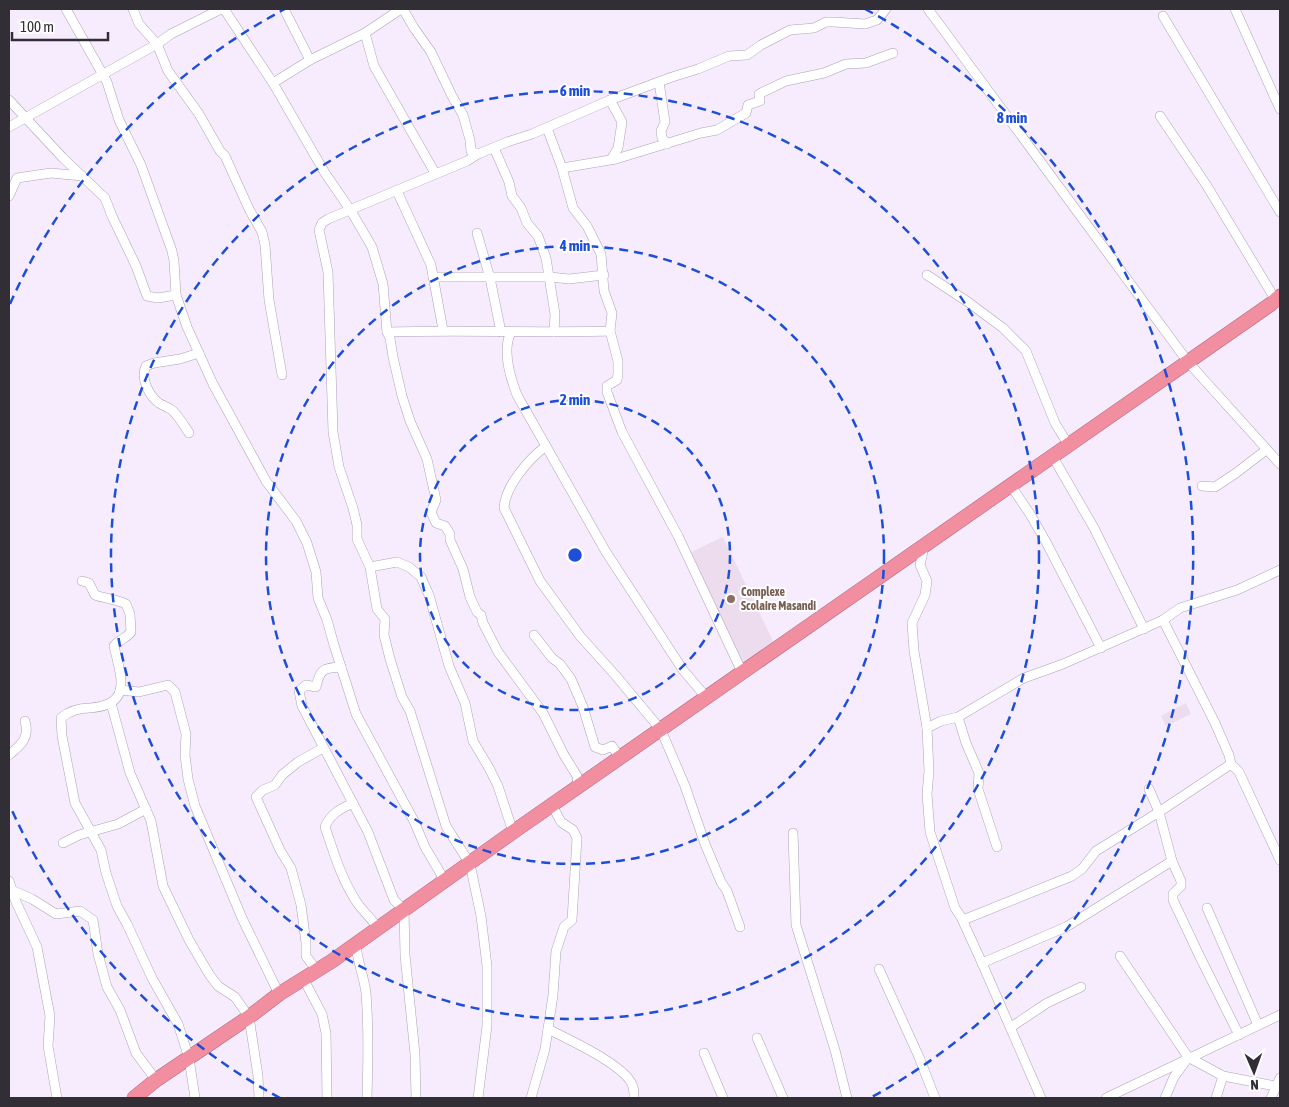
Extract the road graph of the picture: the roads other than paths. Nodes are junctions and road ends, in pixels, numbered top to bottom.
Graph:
1 (66, 9) edge
2 (133, 9) edge
3 (223, 9) edge
4 (284, 9) edge
5 (402, 9) edge
6 (886, 9) edge
7 (928, 9) edge
8 (1235, 9) edge
9 (1163, 16) dead end
10 (365, 33) junction
11 (157, 44) junction
12 (894, 53) dead end
13 (310, 60) junction
14 (102, 75) junction
15 (659, 82) junction
16 (273, 83) junction
17 (9, 100) edge
18 (610, 100) junction
19 (1280, 109) edge
20 (1160, 116) dead end
21 (26, 118) junction
22 (9, 127) edge
23 (547, 128) junction
24 (667, 144) junction
25 (494, 148) junction
26 (478, 154) junction
27 (612, 158) junction
28 (562, 168) junction
29 (435, 173) junction
30 (83, 176) junction
31 (397, 191) junction
32 (9, 196) edge
33 (351, 211) junction
34 (1280, 212) edge
35 (477, 233) dead end
36 (604, 275) junction
37 (927, 275) dead end
38 (433, 277) junction
39 (550, 277) junction
40 (490, 278) junction
41 (176, 295) junction
42 (1278, 297) edge
43 (443, 330) junction
44 (610, 331) junction
45 (387, 332) junction
46 (506, 332) junction
47 (554, 332) junction
48 (199, 353) junction
49 (1188, 362) junction
50 (282, 375) dead end
51 (189, 433) dead end
52 (546, 446) junction
53 (1069, 446) junction
54 (1266, 450) junction
55 (1053, 457) junction
56 (1280, 464) edge
57 (1011, 486) junction
58 (1202, 486) dead end
59 (924, 547) junction
60 (370, 567) junction
61 (1280, 570) edge
62 (82, 581) dead end
63 (1163, 620) junction
64 (1144, 629) junction
65 (534, 635) dead end
66 (1101, 648) junction
67 (341, 666) junction
68 (742, 672) junction
69 (120, 690) junction
70 (706, 698) junction
71 (111, 703) junction
72 (958, 717) junction
73 (25, 721) dead end
74 (927, 728) junction
75 (661, 730) junction
76 (322, 748) junction
77 (9, 755) edge
78 (620, 758) junction
79 (1231, 764) junction
80 (582, 781) junction
81 (1149, 789) dead end
82 (353, 803) junction
83 (552, 805) junction
84 (146, 809) junction
85 (1159, 812) junction
86 (91, 832) junction
87 (513, 832) junction
88 (793, 833) dead end
89 (63, 843) dead end
90 (997, 847) dead end
91 (1280, 860) edge
92 (1172, 861) junction
93 (470, 864) junction
94 (445, 881) junction
95 (10, 886) edge
96 (1207, 908) dead end
97 (401, 916) junction
98 (963, 920) junction
99 (740, 927) dead end
100 (378, 929) junction
101 (354, 949) junction
102 (1120, 956) dead end
103 (982, 963) junction
104 (879, 969) dead end
105 (317, 971) junction
106 (303, 978) junction
107 (1081, 987) dead end
108 (279, 994) junction
109 (1280, 1014) edge
110 (249, 1017) junction
111 (1258, 1025) junction
112 (1011, 1027) junction
113 (548, 1029) junction
114 (1240, 1036) junction
115 (757, 1038) dead end
116 (704, 1053) dead end
117 (1188, 1057) junction
118 (189, 1058) junction
119 (1223, 1076) junction
120 (1279, 1084) edge
121 (150, 1089) edge
122 (57, 1098) edge
123 (134, 1098) edge
124 (195, 1098) edge
125 (259, 1098) edge
126 (326, 1098) edge
127 (367, 1098) edge
128 (416, 1098) edge
129 (478, 1098) edge
130 (531, 1098) edge
131 (634, 1098) edge
132 (723, 1098) edge
133 (783, 1098) edge
134 (847, 1098) edge
135 (935, 1098) edge
136 (1041, 1098) edge
137 (1107, 1098) edge
138 (1165, 1098) edge
139 (1216, 1098) edge
140 (1271, 1098) edge

1 - 14 street
2 - 11 street
3 - 11 street
3 - 16 street
4 - 13 street
5 - 10 street
5 - 26 street
6 - 15 street
7 - 49 street
8 - 19 street
9 - 34 street
10 - 13 street
10 - 29 street
11 - 14 street
11 - 50 street
12 - 24 street
13 - 16 street
14 - 21 street
14 - 41 street
15 - 18 street
15 - 24 street
16 - 33 street
17 - 21 street
18 - 23 street
18 - 27 street
20 - 42 street
21 - 22 street
21 - 30 street
23 - 25 street
23 - 28 street
24 - 27 street
25 - 26 street
25 - 39 street
26 - 29 street
27 - 28 street
28 - 36 street
29 - 31 street
30 - 32 street
30 - 41 street
31 - 33 street
31 - 38 street
33 - 45 street
33 - 60 street
35 - 40 street
36 - 39 street
36 - 44 street
37 - 53 street
38 - 40 street
38 - 43 street
39 - 40 street
39 - 47 street
40 - 46 street
41 - 48 street
42 - 49 highway
43 - 45 street
43 - 46 street
44 - 47 street
44 - 68 street
45 - 80 street
46 - 47 street
46 - 52 street
48 - 51 street
48 - 67 street
49 - 53 highway
49 - 54 street
52 - 70 street
52 - 75 street
53 - 55 highway
54 - 56 street
54 - 58 street
55 - 57 highway
55 - 64 street
57 - 59 highway
57 - 66 street
59 - 68 highway
59 - 74 street
60 - 87 street
60 - 93 street
61 - 63 street
62 - 69 street
63 - 64 street
63 - 79 street
64 - 66 street
65 - 78 street
66 - 72 street
67 - 76 street
67 - 94 street
68 - 70 highway
69 - 71 street
69 - 108 street
70 - 75 highway
71 - 84 street
71 - 86 street
72 - 74 street
72 - 90 street
73 - 77 street
74 - 98 street
75 - 78 highway
75 - 99 street
76 - 82 street
76 - 105 street
78 - 80 highway
79 - 85 street
79 - 91 street
80 - 83 highway
81 - 85 street
82 - 97 street
82 - 100 street
83 - 87 highway
83 - 113 street
84 - 86 street
84 - 110 street
85 - 92 street
85 - 98 street
86 - 89 street
86 - 118 street
87 - 93 highway
88 - 134 street
92 - 103 street
92 - 114 street
93 - 94 highway
93 - 129 street
94 - 97 highway
95 - 121 street
95 - 122 street
96 - 111 street
97 - 100 highway
97 - 128 street
98 - 103 street
100 - 101 highway
101 - 105 highway
101 - 127 street
102 - 117 street
103 - 112 street
104 - 135 street
105 - 106 highway
106 - 108 highway
106 - 126 street
107 - 112 street
108 - 110 highway
109 - 111 street
110 - 118 highway
110 - 125 street
111 - 114 street
112 - 136 street
113 - 130 street
113 - 131 street
114 - 117 street
115 - 133 street
116 - 132 street
117 - 119 street
117 - 137 street
117 - 138 street
118 - 121 highway
118 - 124 street
119 - 120 street
119 - 139 street
120 - 140 street
121 - 123 highway

